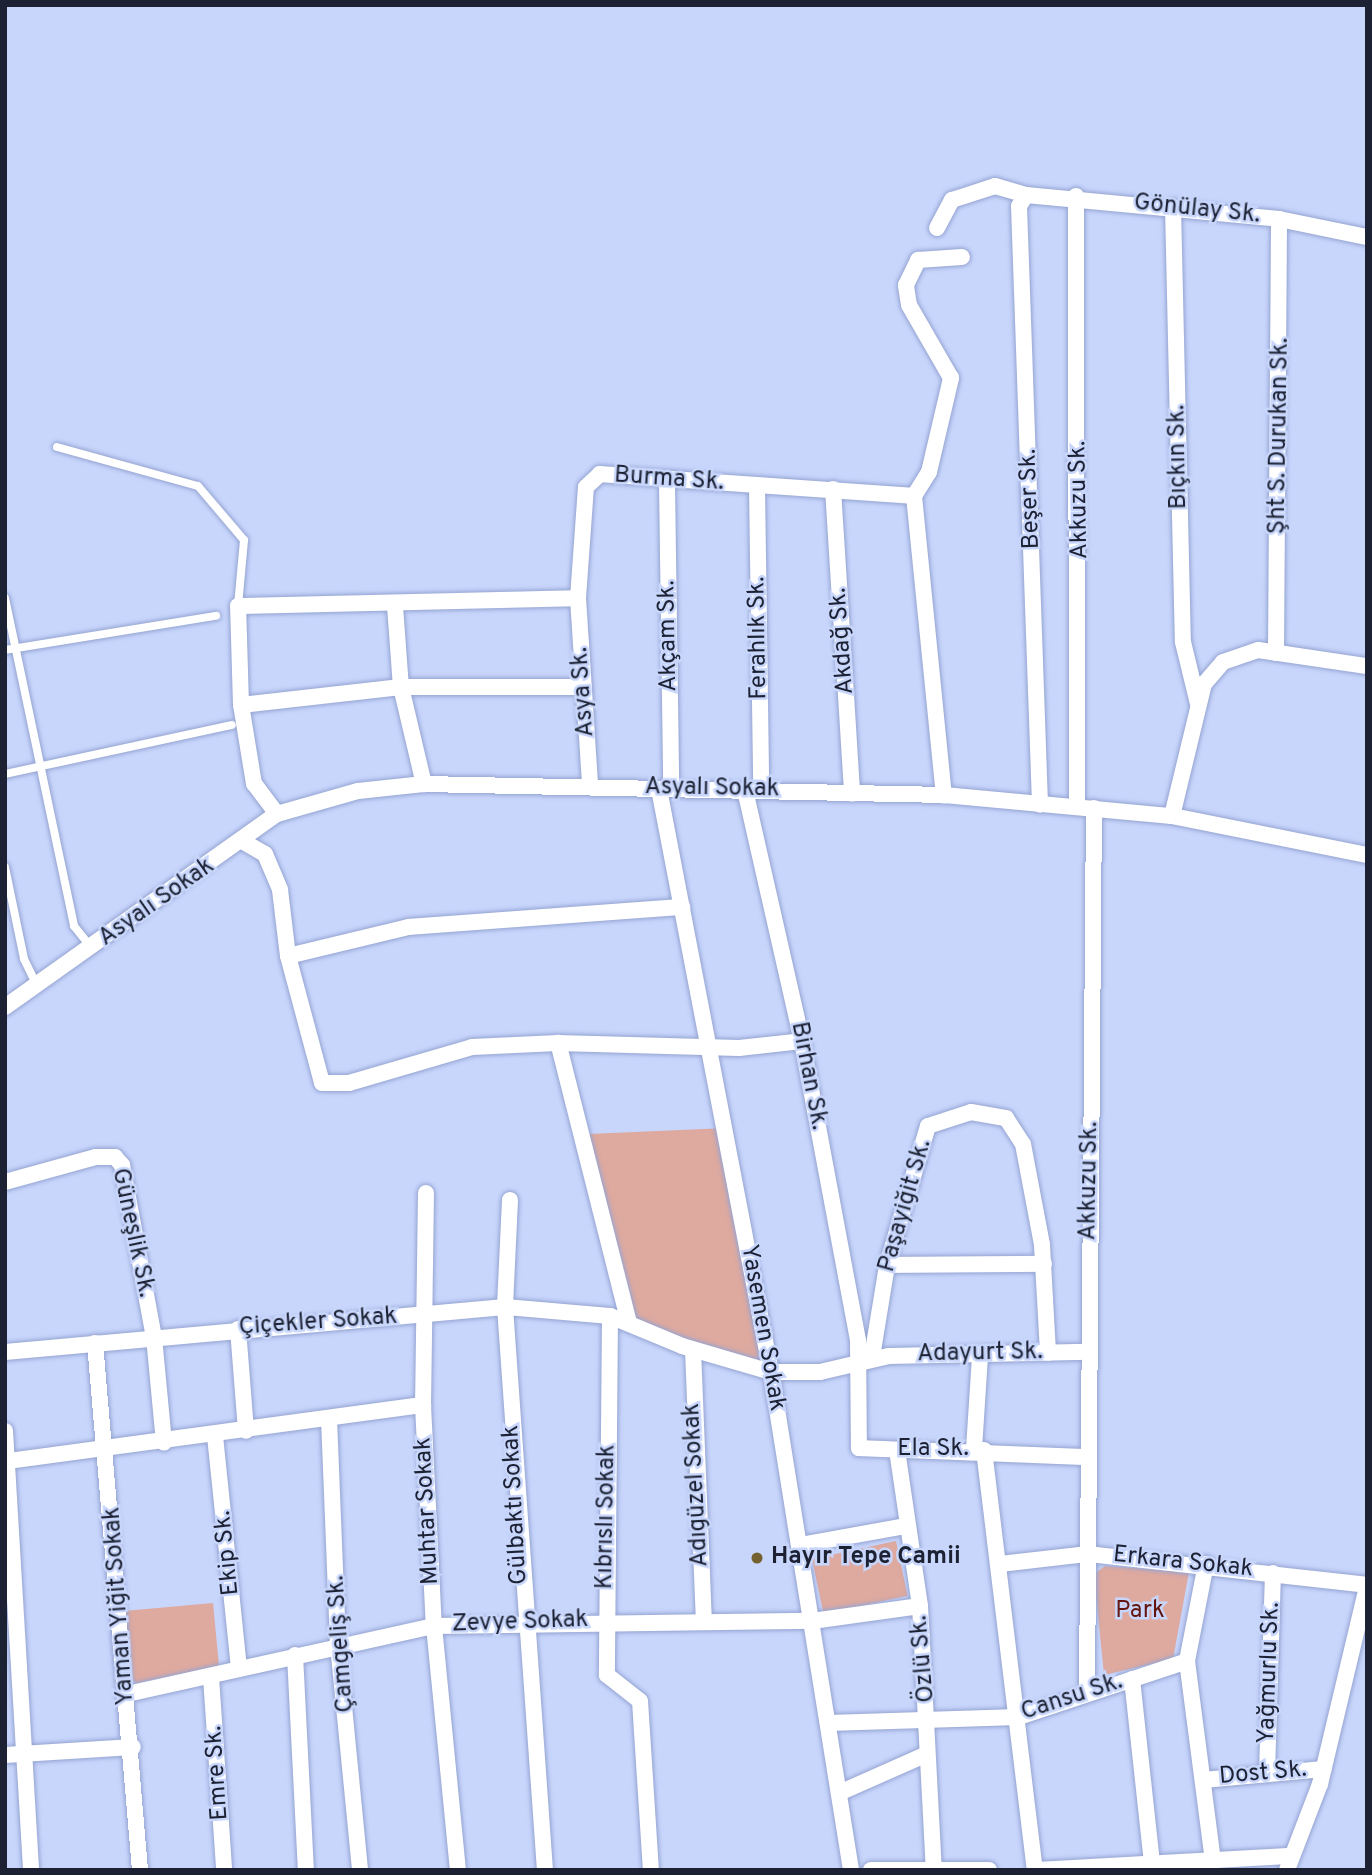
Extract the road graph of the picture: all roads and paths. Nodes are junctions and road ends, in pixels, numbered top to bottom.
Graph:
1 (1026, 195) junction
2 (1076, 196) junction
3 (1173, 207) junction
4 (1279, 219) junction
5 (937, 228) dead end
6 (1367, 237) edge
7 (962, 257) dead end
8 (57, 447) dead end
9 (667, 483) junction
10 (757, 486) junction
11 (833, 489) junction
12 (915, 496) junction
13 (5, 598) edge
14 (578, 598) junction
15 (237, 606) junction
16 (395, 606) junction
17 (216, 616) dead end
18 (10, 650) edge
19 (1276, 653) junction
20 (1367, 666) edge
21 (401, 687) junction
22 (584, 687) junction
23 (1198, 704) junction
24 (241, 705) junction
25 (232, 725) dead end
26 (39, 766) junction
27 (5, 774) edge
28 (424, 784) junction
29 (590, 786) junction
30 (665, 788) junction
31 (753, 790) junction
32 (852, 793) junction
33 (944, 795) junction
34 (1040, 804) junction
35 (1077, 804) junction
36 (1094, 808) junction
37 (277, 814) junction
38 (1172, 816) junction
39 (244, 842) junction
40 (1367, 855) edge
41 (5, 867) edge
42 (682, 907) junction
43 (92, 948) junction
44 (288, 956) junction
45 (37, 986) junction
46 (5, 1007) edge
47 (802, 1041) junction
48 (558, 1043) junction
49 (712, 1047) junction
50 (5, 1182) edge
51 (426, 1193) dead end
52 (510, 1200) dead end
53 (1044, 1264) junction
54 (887, 1265) junction
55 (505, 1307) junction
56 (421, 1316) junction
57 (610, 1316) junction
58 (629, 1323) junction
59 (238, 1329) junction
60 (154, 1337) junction
61 (95, 1343) junction
62 (693, 1350) junction
63 (5, 1352) edge
64 (1088, 1352) junction
65 (1048, 1353) junction
66 (980, 1355) junction
67 (872, 1357) junction
68 (857, 1365) junction
69 (771, 1372) junction
70 (423, 1405) junction
71 (329, 1419) junction
72 (5, 1431) edge
73 (246, 1431) junction
74 (215, 1436) junction
75 (164, 1443) junction
76 (897, 1450) junction
77 (979, 1450) junction
78 (106, 1452) junction
79 (1088, 1457) junction
80 (8, 1461) junction
81 (906, 1527) junction
82 (800, 1545) junction
83 (1088, 1554) junction
84 (1000, 1564) junction
85 (1206, 1564) junction
86 (1273, 1573) junction
87 (1367, 1586) edge
88 (920, 1606) junction
89 (606, 1620) junction
90 (704, 1620) junction
91 (523, 1621) junction
92 (812, 1621) junction
93 (434, 1626) junction
94 (338, 1645) junction
95 (295, 1655) junction
96 (1187, 1661) junction
97 (239, 1669) junction
98 (211, 1677) junction
99 (1132, 1679) junction
100 (1087, 1692) junction
101 (127, 1694) junction
102 (1019, 1717) junction
103 (929, 1720) junction
104 (828, 1723) junction
105 (133, 1747) junction
106 (27, 1754) junction
107 (927, 1754) junction
108 (5, 1755) edge
109 (1323, 1769) junction
110 (1267, 1774) junction
111 (1203, 1780) junction
112 (839, 1793) junction
113 (1288, 1863) edge
114 (1204, 1864) edge
115 (1144, 1866) edge
116 (31, 1870) edge
117 (140, 1870) edge
118 (224, 1870) edge
119 (306, 1870) edge
120 (360, 1870) edge
121 (458, 1870) edge
122 (545, 1870) edge
123 (651, 1870) edge
124 (851, 1870) edge
125 (872, 1870) edge
126 (934, 1870) edge
127 (989, 1870) edge
128 (1036, 1870) edge

1 - 2 street, Gönülay Sk.
1 - 5 street, Gönülay Sk.
1 - 34 street, Beşer Sk.
2 - 3 street, Gönülay Sk.
2 - 35 street, Akkuzu Sk.
3 - 4 street, Gönülay Sk.
3 - 23 street, Bıçkın Sk.
4 - 6 street, Gönülay Sk.
4 - 19 street, Şht S. Durukan Sk.
7 - 12 street
8 - 15 lane
9 - 10 street, Burma Sk.
9 - 14 street, Burma Sk.
9 - 30 street, Akçam Sk.
10 - 11 street, Burma Sk.
10 - 31 street, Ferahlık Sk.
11 - 12 street, Burma Sk.
11 - 32 street, Akdağ Sk.
12 - 33 street
13 - 18 lane
14 - 16 street
14 - 22 street, Asya Sk.
15 - 16 street
15 - 24 street
16 - 21 street
17 - 18 lane
18 - 26 lane
19 - 20 street
19 - 23 street
21 - 22 street
21 - 24 street
21 - 28 street
22 - 29 street, Asya Sk.
23 - 38 street
24 - 37 street
25 - 26 lane
26 - 27 lane
26 - 43 lane
28 - 29 street, Asyalı Sokak
28 - 37 street, Asyalı Sokak
29 - 30 street, Asyalı Sokak
30 - 31 street, Asyalı Sokak
30 - 42 street, Yasemen Sokak
31 - 32 street, Asyalı Sokak
31 - 47 street, Birhan Sk.
32 - 33 street, Asyalı Sokak
33 - 34 street, Asyalı Sokak
34 - 35 street, Asyalı Sokak
35 - 36 street, Asyalı Sokak
36 - 38 street, Asyalı Sokak
36 - 64 street, Akkuzu Sk.
37 - 39 street, Asyalı Sokak
38 - 40 street, Asyalı Sokak
39 - 43 street, Asyalı Sokak
39 - 44 street
41 - 45 lane
42 - 44 street
42 - 49 street, Yasemen Sokak
43 - 45 street, Asyalı Sokak
44 - 48 street
45 - 46 street, Asyalı Sokak
47 - 49 street
47 - 68 street, Birhan Sk.
48 - 49 street
48 - 58 street
49 - 69 street, Yasemen Sokak
50 - 60 street, Güneşlik Sk.
51 - 56 street, Muhtar Sokak
52 - 55 street, Gülbaktı Sokak
53 - 54 street
53 - 54 street, Paşayiğit Sk.
53 - 65 street, Paşayiğit Sk.
54 - 67 street, Paşayiğit Sk.
55 - 56 street, Çiçekler Sokak
55 - 57 street, Çiçekler Sokak
55 - 91 street, Gülbaktı Sokak
56 - 59 street, Çiçekler Sokak
56 - 70 street, Muhtar Sokak
57 - 58 street, Çiçekler Sokak
57 - 89 street, Kıbrıslı Sokak
58 - 62 street, Çiçekler Sokak
59 - 60 street, Çiçekler Sokak
59 - 73 street
60 - 61 street, Çiçekler Sokak
60 - 75 street
61 - 63 street, Çiçekler Sokak
61 - 78 street, Yaman Yiğit Sokak
62 - 69 street, Çiçekler Sokak
62 - 90 street, Adıgüzel Sokak
64 - 65 street, Adayurt Sk.
64 - 79 street, Akkuzu Sk.
65 - 66 street, Adayurt Sk.
66 - 67 street, Adayurt Sk.
66 - 77 street
67 - 68 street
68 - 69 street
68 - 76 street, Ela Sk.
69 - 82 street, Yasemen Sokak
70 - 71 street
70 - 93 street, Muhtar Sokak
71 - 73 street
71 - 94 street, Çamgeliş Sk.
72 - 80 street
73 - 74 street
74 - 75 street
74 - 97 street, Ekip Sk.
75 - 78 street
76 - 77 street, Ela Sk.
76 - 81 street, Özlü Sk.
77 - 79 street, Ela Sk.
77 - 84 street
78 - 80 street
78 - 101 street, Yaman Yiğit Sokak
79 - 83 street, Akkuzu Sk.
80 - 106 street
81 - 82 street
81 - 88 street, Özlü Sk.
82 - 92 street, Yasemen Sokak
83 - 84 street, Erkara Sokak
83 - 85 street, Erkara Sokak
83 - 100 street, Akkuzu Sk.
84 - 102 street
85 - 86 street, Erkara Sokak
85 - 96 street
86 - 87 street, Erkara Sokak
86 - 110 street, Yağmurlu Sk.
87 - 109 street
88 - 92 street, Zevye Sokak
88 - 103 street, Özlü Sk.
89 - 90 street, Zevye Sokak
89 - 91 street, Zevye Sokak
89 - 123 street, Kıbrıslı Sokak
90 - 92 street, Zevye Sokak
91 - 93 street, Zevye Sokak
91 - 122 street, Gülbaktı Sokak
92 - 104 street, Yasemen Sokak
93 - 94 street, Zevye Sokak
93 - 121 street, Muhtar Sokak
94 - 95 street, Zevye Sokak
94 - 120 street, Çamgeliş Sk.
95 - 97 street, Zevye Sokak
95 - 119 street
96 - 99 street, Cansu Sk.
96 - 111 street
97 - 98 street, Zevye Sokak
98 - 101 street, Zevye Sokak
98 - 118 street, Emre Sk.
99 - 100 street, Cansu Sk.
99 - 115 street
100 - 102 street, Cansu Sk.
101 - 105 street, Yaman Yiğit Sokak
102 - 103 street, Cansu Sk.
102 - 128 street
103 - 104 street, Cansu Sk.
103 - 107 street, Özlü Sk.
104 - 112 street, Yasemen Sokak
105 - 106 street
105 - 117 street, Yaman Yiğit Sokak
106 - 108 street
106 - 116 street
107 - 112 street
107 - 126 street, Özlü Sk.
109 - 110 street, Dost Sk.
109 - 113 street
110 - 111 street, Dost Sk.
111 - 114 street
112 - 124 street, Yasemen Sokak
113 - 114 street
114 - 115 street
115 - 128 street
125 - 126 street
126 - 127 street

